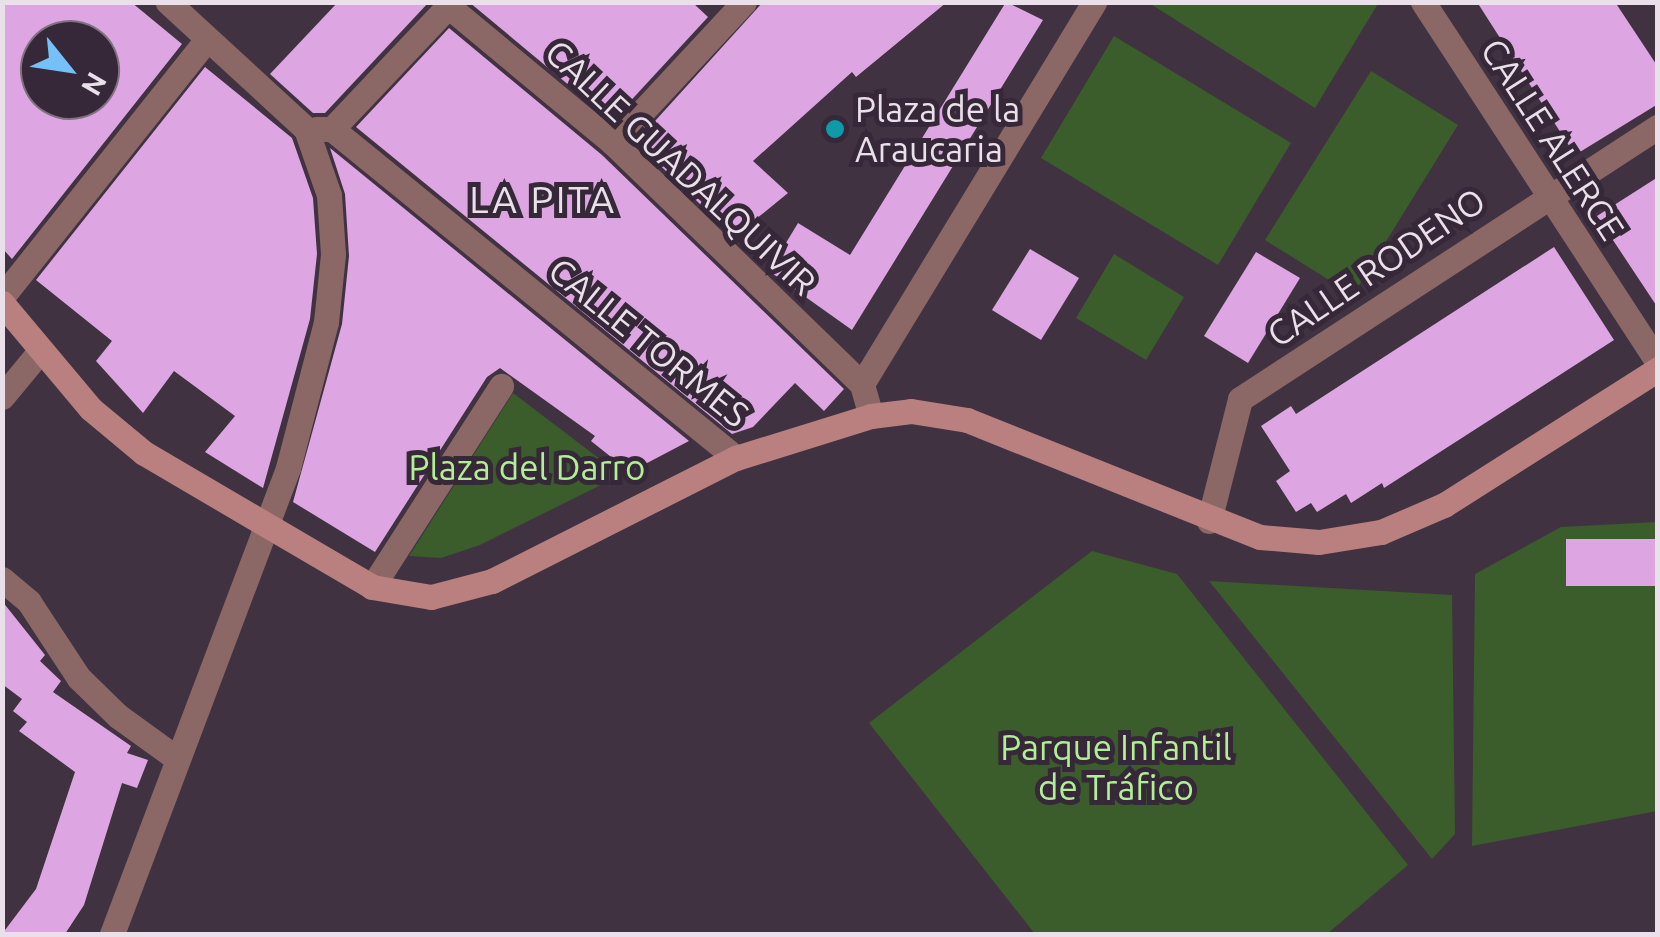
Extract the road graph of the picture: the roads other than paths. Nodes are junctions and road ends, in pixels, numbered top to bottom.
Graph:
1 (168, 2) edge
2 (1423, 2) edge
3 (450, 4) edge
4 (1083, 6) edge
5 (729, 7) edge
6 (207, 38) junction
7 (1658, 127) edge
8 (319, 129) junction
9 (613, 143) junction
10 (1547, 196) junction
11 (2, 300) edge
12 (40, 351) junction
13 (1658, 366) edge
14 (862, 384) junction
15 (502, 386) dead end
16 (2, 397) edge
17 (872, 416) junction
18 (736, 458) junction
19 (1209, 522) junction
20 (263, 526) junction
21 (2, 579) edge
22 (372, 588) junction
23 (176, 758) junction
24 (112, 934) edge

1 - 6 street, CALLE TORMES
2 - 10 street, CALLE ALERCE
3 - 8 street
3 - 9 street, CALLE GUADALQUIVIR
4 - 14 street
5 - 9 street
6 - 8 street, CALLE TORMES
6 - 11 street
7 - 10 street, CALLE RODENO
8 - 18 street, CALLE TORMES
8 - 20 street
9 - 14 street, CALLE GUADALQUIVIR
10 - 13 street, CALLE ALERCE
10 - 19 street, CALLE RODENO
11 - 12 street
12 - 16 street
12 - 20 street
13 - 19 street
14 - 17 street
15 - 22 street
17 - 18 street
17 - 19 street
18 - 22 street
20 - 22 street
20 - 23 street
21 - 23 street
23 - 24 street

